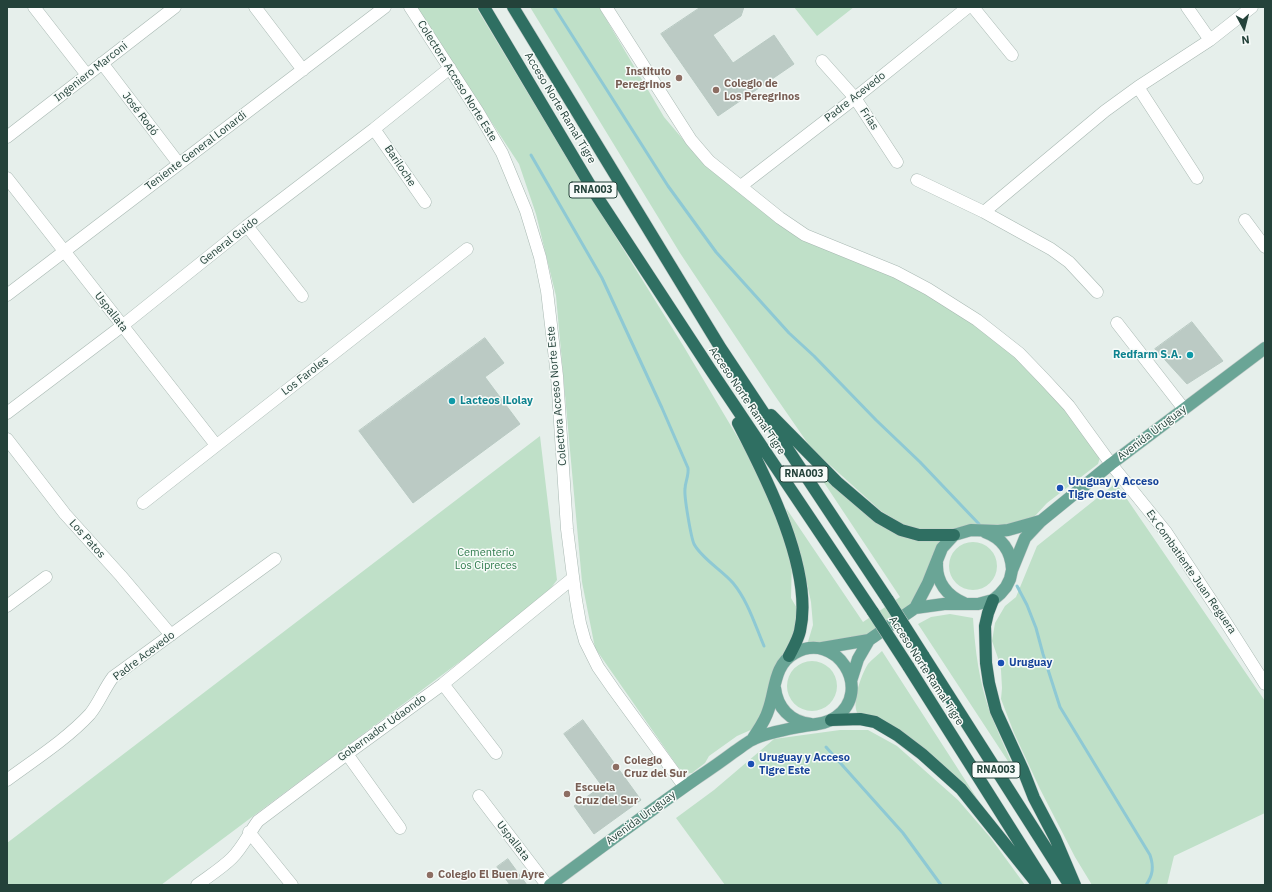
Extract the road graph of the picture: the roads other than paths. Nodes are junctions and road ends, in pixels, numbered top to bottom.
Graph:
1 (34, 7) edge
2 (174, 7) edge
3 (255, 7) edge
4 (385, 7) edge
5 (410, 7) edge
6 (484, 7) edge
7 (512, 7) edge
8 (606, 7) edge
9 (968, 7) edge
10 (973, 7) edge
11 (1186, 7) edge
12 (1252, 7) edge
13 (1210, 40) junction
14 (1012, 55) dead end
15 (822, 61) dead end
16 (102, 63) junction
17 (450, 68) junction
18 (303, 70) junction
19 (87, 74) junction
20 (1138, 87) junction
21 (855, 98) junction
22 (374, 129) junction
23 (7, 137) edge
24 (897, 162) dead end
25 (179, 164) junction
26 (7, 178) edge
27 (1197, 178) dead end
28 (917, 180) dead end
29 (741, 186) junction
30 (425, 202) dead end
31 (984, 212) junction
32 (1246, 220) dead end
33 (247, 226) junction
34 (1265, 247) edge
35 (467, 249) dead end
36 (64, 251) junction
37 (1097, 292) dead end
38 (7, 295) edge
39 (302, 296) dead end
40 (1117, 323) dead end
41 (122, 326) junction
42 (720, 347) junction
43 (1265, 348) edge
44 (710, 369) junction
45 (1184, 409) junction
46 (7, 413) edge
47 (7, 439) edge
48 (216, 446) junction
49 (1111, 464) junction
50 (143, 503) dead end
51 (1041, 521) junction
52 (978, 530) junction
53 (954, 535) junction
54 (939, 554) junction
55 (275, 559) dead end
56 (1012, 570) junction
57 (46, 577) dead end
58 (573, 578) junction
59 (993, 600) junction
60 (971, 604) junction
61 (7, 606) edge
62 (915, 608) junction
63 (171, 635) junction
64 (869, 640) junction
65 (821, 649) junction
66 (789, 656) junction
67 (851, 681) junction
68 (443, 684) junction
69 (1265, 684) edge
70 (775, 687) junction
71 (831, 720) junction
72 (814, 724) junction
73 (752, 740) junction
74 (496, 753) dead end
75 (346, 754) junction
76 (7, 780) edge
77 (684, 786) junction
78 (479, 796) dead end
79 (400, 828) dead end
80 (249, 832) junction
81 (197, 885) edge
82 (292, 885) edge
83 (549, 885) edge
84 (1038, 885) edge
85 (1046, 885) edge
86 (1070, 885) edge
87 (1075, 885) edge

1 - 19 street
2 - 16 street, Ingeniero Marconi
3 - 18 street
4 - 18 street, Teniente General Lonardi
5 - 17 street, Colectora Acceso Norte Este
6 - 44 highway, Acceso Norte Ramal Tigre / RNA003
7 - 42 highway, Acceso Norte Ramal Tigre / RNA003
8 - 29 street, Ex Combatiente Juan Reguera
9 - 21 street, Padre Acevedo
10 - 14 street
11 - 13 street
12 - 13 street
13 - 20 street
15 - 21 street, Frías
16 - 19 street, Ingeniero Marconi
16 - 25 street, José Rodó
17 - 22 street, General Guido
17 - 58 street, Colectora Acceso Norte Este
18 - 25 street, Teniente General Lonardi
19 - 23 street, Ingeniero Marconi
20 - 27 street
20 - 31 street
21 - 24 street, Frías
21 - 29 street, Padre Acevedo
22 - 30 street, Bariloche
22 - 33 street, General Guido
25 - 36 street, Teniente General Lonardi
26 - 36 street, Uspallata
28 - 31 street
29 - 49 street, Ex Combatiente Juan Reguera
31 - 37 street
32 - 34 street
33 - 39 street
33 - 41 street, General Guido
35 - 48 street, Los Faroles
36 - 38 street, Teniente General Lonardi
36 - 41 street, Uspallata
40 - 45 street
41 - 46 street, General Guido
41 - 48 street, Uspallata
42 - 53 highway
42 - 86 highway, Acceso Norte Ramal Tigre / RNA003, bridge
43 - 45 main road, Avenida Uruguay
44 - 66 highway
44 - 85 highway, Acceso Norte Ramal Tigre / RNA003, bridge
45 - 49 main road, Avenida Uruguay
47 - 63 street, Los Patos
48 - 50 street, Los Faroles
49 - 51 main road, Avenida Uruguay
49 - 69 street, Ex Combatiente Juan Reguera
51 - 52 main road, Avenida Uruguay
51 - 56 main road, Avenida Uruguay
52 - 53 main road, Avenida Uruguay
52 - 56 main road
53 - 54 main road, Avenida Uruguay
54 - 60 main road
54 - 62 main road, Avenida Uruguay
55 - 63 street, Padre Acevedo
56 - 59 main road, Avenida Uruguay
57 - 61 street
58 - 68 street, Gobernador Udaondo
58 - 77 street, Colectora Acceso Norte Este
59 - 60 main road, Avenida Uruguay
59 - 87 highway
60 - 62 main road, Avenida Uruguay
62 - 64 main road, Avenida Uruguay
63 - 76 street, Padre Acevedo
64 - 65 main road, Avenida Uruguay
64 - 67 main road, Avenida Uruguay
65 - 66 main road, Avenida Uruguay
65 - 67 main road, Avenida Uruguay
66 - 70 main road, Avenida Uruguay
67 - 71 main road, Avenida Uruguay
68 - 74 street
68 - 75 street, Gobernador Udaondo
70 - 72 main road, Avenida Uruguay
70 - 73 main road, Avenida Uruguay
71 - 72 main road, Avenida Uruguay
71 - 84 highway
72 - 73 main road, Avenida Uruguay
73 - 77 main road, Avenida Uruguay
75 - 79 street
75 - 80 street, Gobernador Udaondo
77 - 83 main road, Avenida Uruguay
78 - 83 street, Uspallata
80 - 81 street, Gobernador Udaondo
80 - 82 street

